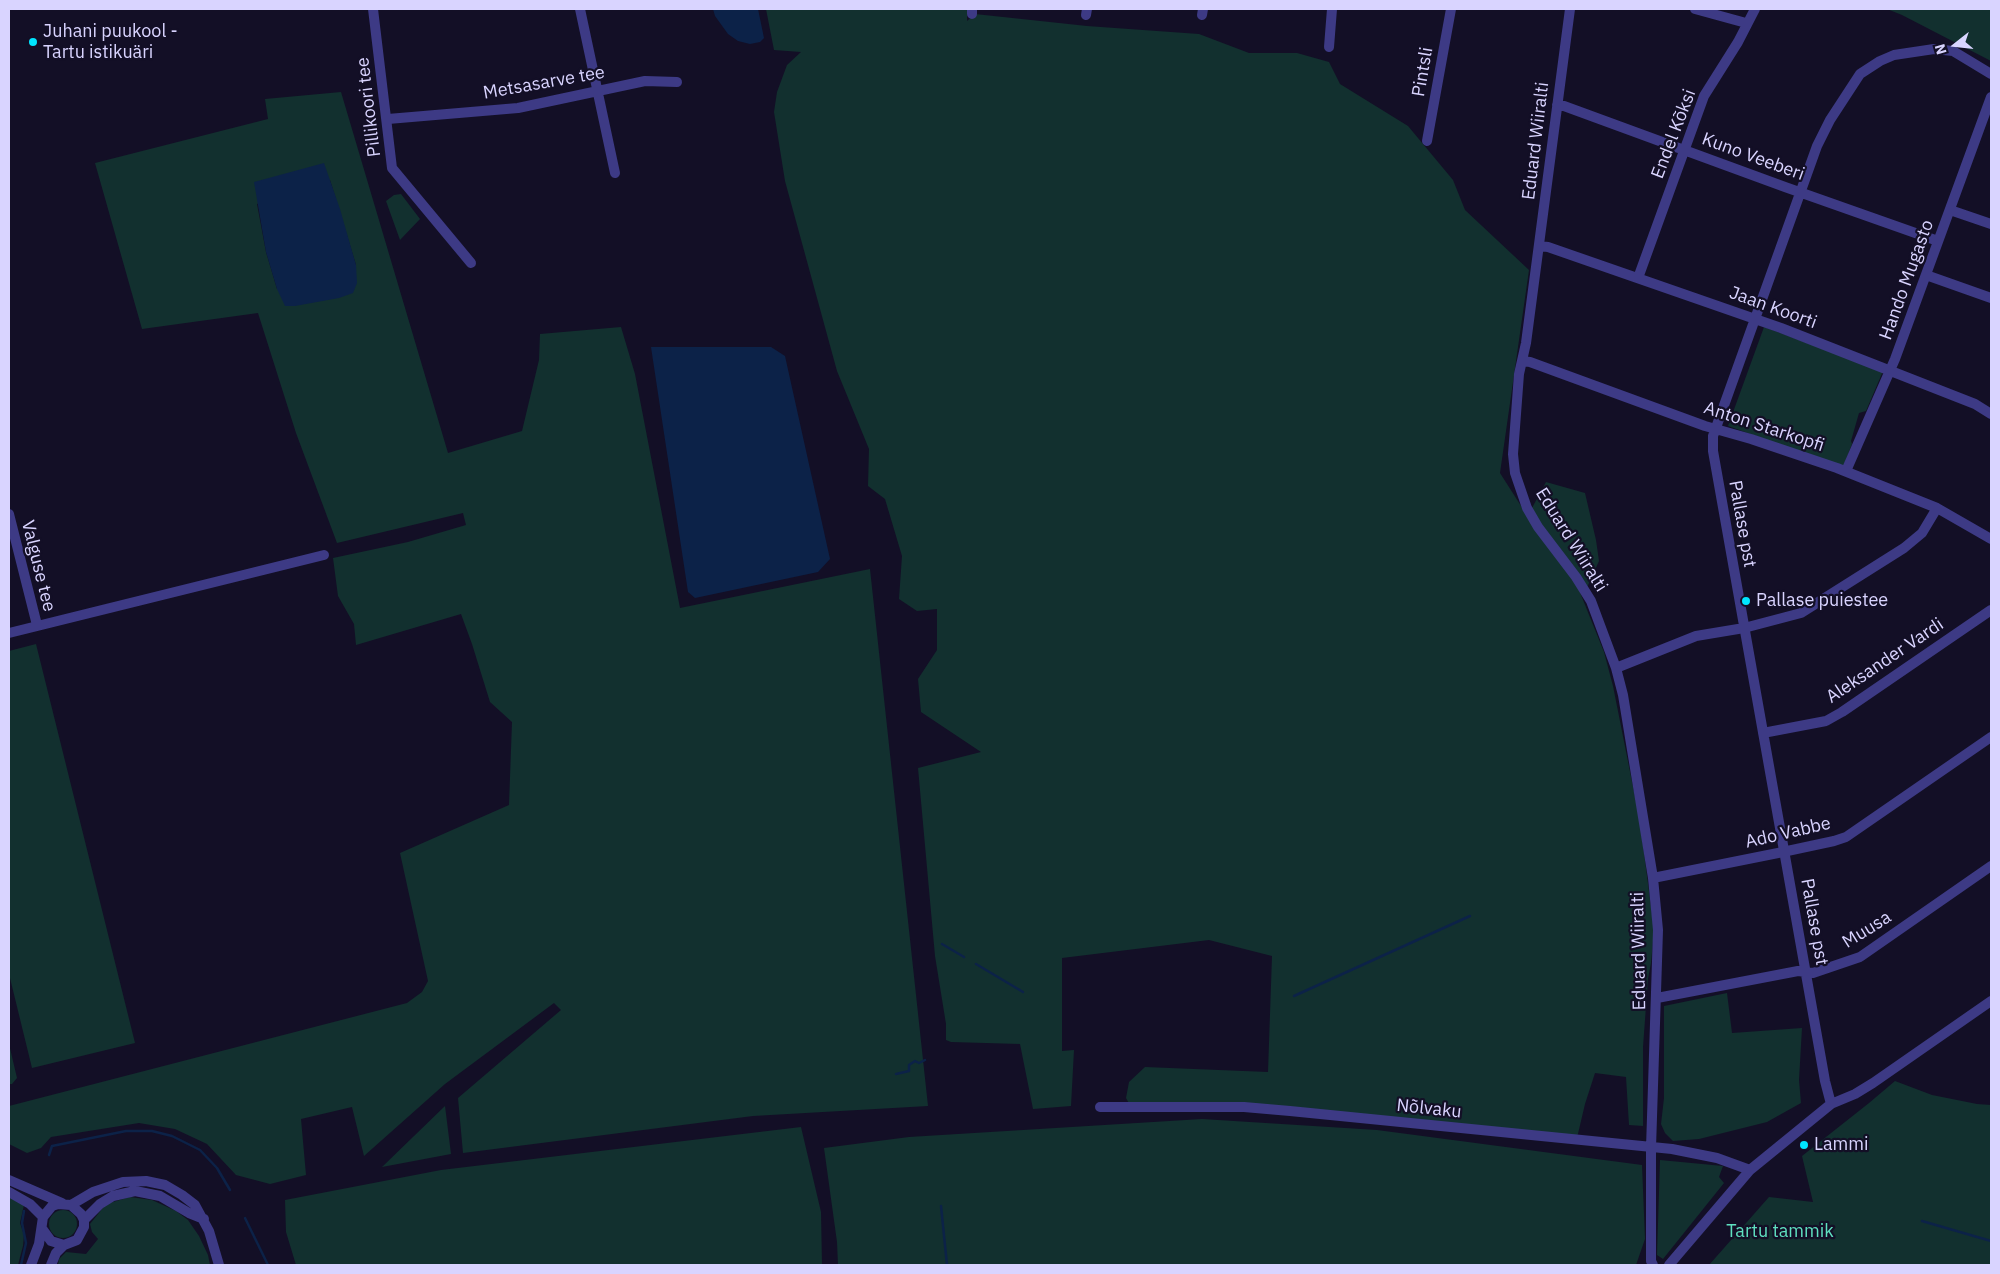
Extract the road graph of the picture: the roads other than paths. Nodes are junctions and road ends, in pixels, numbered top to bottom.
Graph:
1 (373, 9) edge
2 (580, 9) edge
3 (1332, 9) edge
4 (1451, 9) edge
5 (1570, 9) edge
6 (1695, 9) edge
7 (1755, 9) edge
8 (1746, 24) junction
9 (1329, 47) dead end
10 (1991, 74) edge
11 (676, 82) dead end
12 (598, 90) junction
13 (1991, 97) edge
14 (1557, 105) junction
15 (388, 119) junction
16 (1427, 141) dead end
17 (1685, 150) junction
18 (615, 173) dead end
19 (1800, 192) junction
20 (1950, 210) junction
21 (1991, 224) edge
22 (1938, 241) junction
23 (1539, 246) junction
24 (471, 263) dead end
25 (1926, 275) junction
26 (1638, 278) junction
27 (1991, 298) edge
28 (1754, 318) junction
29 (1522, 361) junction
30 (1889, 370) junction
31 (1991, 414) edge
32 (1715, 428) junction
33 (1846, 471) junction
34 (1937, 508) junction
35 (9, 514) edge
36 (1991, 539) edge
37 (324, 555) dead end
38 (1991, 610) edge
39 (37, 626) junction
40 (1744, 628) junction
41 (9, 633) edge
42 (1616, 668) junction
43 (1764, 733) junction
44 (1991, 737) edge
45 (1785, 852) junction
46 (1991, 866) edge
47 (1653, 878) junction
48 (1807, 973) junction
49 (1657, 998) junction
50 (1991, 1001) edge
51 (1831, 1104) junction
52 (1100, 1108) dead end
53 (1651, 1148) junction
54 (1750, 1170) junction
55 (9, 1180) edge
56 (9, 1192) edge
57 (67, 1204) junction
58 (43, 1217) junction
59 (204, 1219) junction
60 (84, 1220) junction
61 (43, 1230) junction
62 (64, 1245) junction
63 (31, 1265) edge
64 (51, 1265) edge
65 (219, 1265) edge
66 (1653, 1265) edge
67 (1669, 1265) edge

1 - 15 street, Pillikoori tee
2 - 12 street
3 - 9 street
4 - 16 street, Pintsli
5 - 14 street, Eduard Wiiralti
6 - 8 street
7 - 8 street, Endel Kõksi
8 - 17 street, Endel Kõksi
10 - 19 street, Pallase pst
11 - 12 street, Metsasarve tee
12 - 15 street, Metsasarve tee
12 - 18 street
13 - 20 street, Hando Mugasto
14 - 17 street, Kuno Veeberi
14 - 23 street, Eduard Wiiralti
15 - 24 street, Pillikoori tee
17 - 19 street, Kuno Veeberi
17 - 26 street, Endel Kõksi
19 - 22 street, Kuno Veeberi
19 - 28 street, Pallase pst
20 - 21 street
20 - 22 street, Hando Mugasto
22 - 25 street, Hando Mugasto
23 - 26 street, Jaan Koorti
23 - 29 street, Eduard Wiiralti
25 - 27 street
25 - 30 street, Hando Mugasto
26 - 28 street, Jaan Koorti
28 - 30 street, Jaan Koorti
28 - 32 street, Pallase pst
29 - 32 street, Anton Starkopfi
29 - 42 street, Eduard Wiiralti
30 - 31 street, Jaan Koorti
30 - 33 street, Hando Mugasto
32 - 33 street, Anton Starkopfi
32 - 40 street, Pallase pst
33 - 34 street, Anton Starkopfi
34 - 36 street, Anton Starkopfi
34 - 40 street
35 - 39 street, Valguse tee
37 - 39 street
38 - 43 street, Aleksander Vardi
39 - 41 street
40 - 42 street
40 - 43 street, Pallase pst
42 - 47 street, Eduard Wiiralti
43 - 45 street, Pallase pst
44 - 45 street, Ado Vabbe
45 - 47 street, Ado Vabbe
45 - 48 street, Pallase pst
46 - 48 street, Muusa
47 - 49 street, Eduard Wiiralti
48 - 49 street, Muusa
48 - 51 street, Pallase pst
49 - 53 street, Eduard Wiiralti
50 - 51 street
51 - 54 street
52 - 53 street, Nõlvaku
53 - 54 street, Nõlvaku
53 - 66 street, Eduard Wiiralti
54 - 67 street
55 - 57 street
56 - 58 street
57 - 58 street
57 - 59 street
57 - 60 street
58 - 61 street
59 - 60 street
59 - 65 street
60 - 62 street
61 - 62 street
61 - 63 street
62 - 64 street

